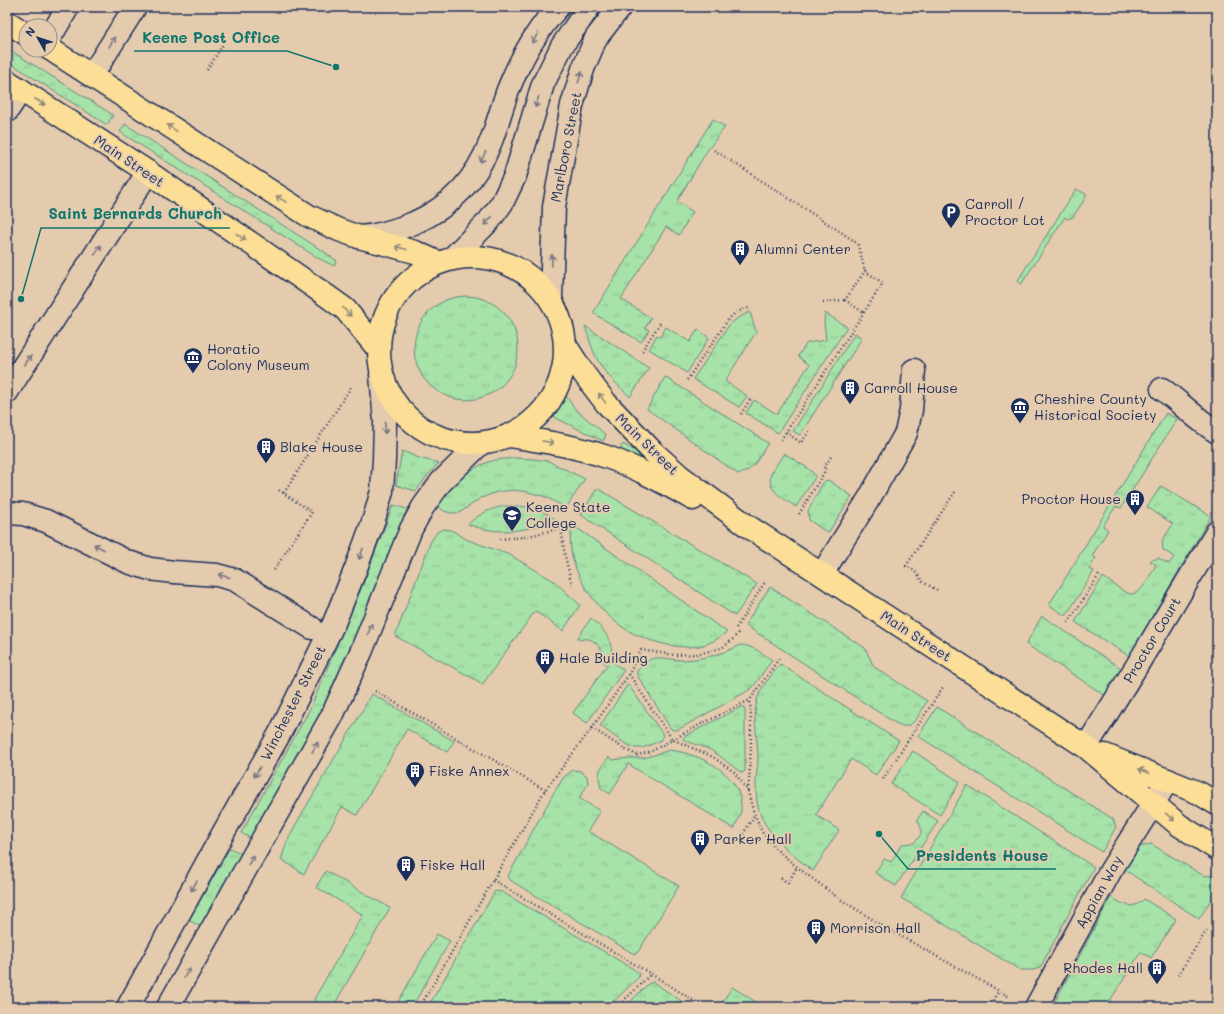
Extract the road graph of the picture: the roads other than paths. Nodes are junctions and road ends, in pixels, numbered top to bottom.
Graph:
1 (68, 7) edge
2 (135, 7) edge
3 (558, 7) edge
4 (589, 7) edge
5 (620, 7) edge
6 (7, 22) edge
7 (58, 24) edge
8 (18, 29) edge
9 (58, 54) edge
10 (92, 75) junction
11 (14, 85) edge
12 (7, 111) edge
13 (148, 172) junction
14 (359, 237) junction
15 (444, 260) junction
16 (551, 299) junction
17 (566, 346) junction
18 (378, 349) junction
19 (914, 370) dead end
20 (381, 375) junction
21 (1162, 389) dead end
22 (7, 392) edge
23 (1217, 432) edge
24 (510, 436) junction
25 (481, 443) junction
26 (7, 513) edge
27 (746, 525) junction
28 (1217, 532) edge
29 (822, 574) junction
30 (312, 628) dead end
31 (1086, 748) junction
32 (1168, 780) junction
33 (1152, 803) junction
34 (1217, 804) edge
35 (1217, 849) edge
36 (128, 1007) edge
37 (168, 1007) edge
38 (1036, 1007) edge

1 - 7 street
10 -> 2 street
3 -> 14 street
4 -> 15 street
16 -> 5 street, Marlboro Street
6 - 8 main road
9 - 10 main road
14 -> 10 main road
11 - 12 street
11 -> 13 main road, Main Street
13 -> 18 main road, Main Street
22 -> 13 street
15 -> 14 main road
15 - 16 main road
15 - 18 main road
16 - 17 main road
17 - 24 main road
27 -> 17 main road, Main Street
18 - 20 main road
19 - 29 street
20 - 25 main road
20 -> 36 street, Winchester Street
21 - 23 street
24 - 25 main road
24 -> 27 main road, Main Street
37 -> 25 street
30 -> 26 street
27 - 29 main road, Main Street
28 - 31 street, Proctor Court
29 - 31 main road, Main Street
32 -> 31 main road, Main Street
31 - 33 main road, Main Street
32 - 33 street, Appian Way
32 - 34 main road, Main Street
33 -> 35 main road, Main Street
33 - 38 street, Appian Way

